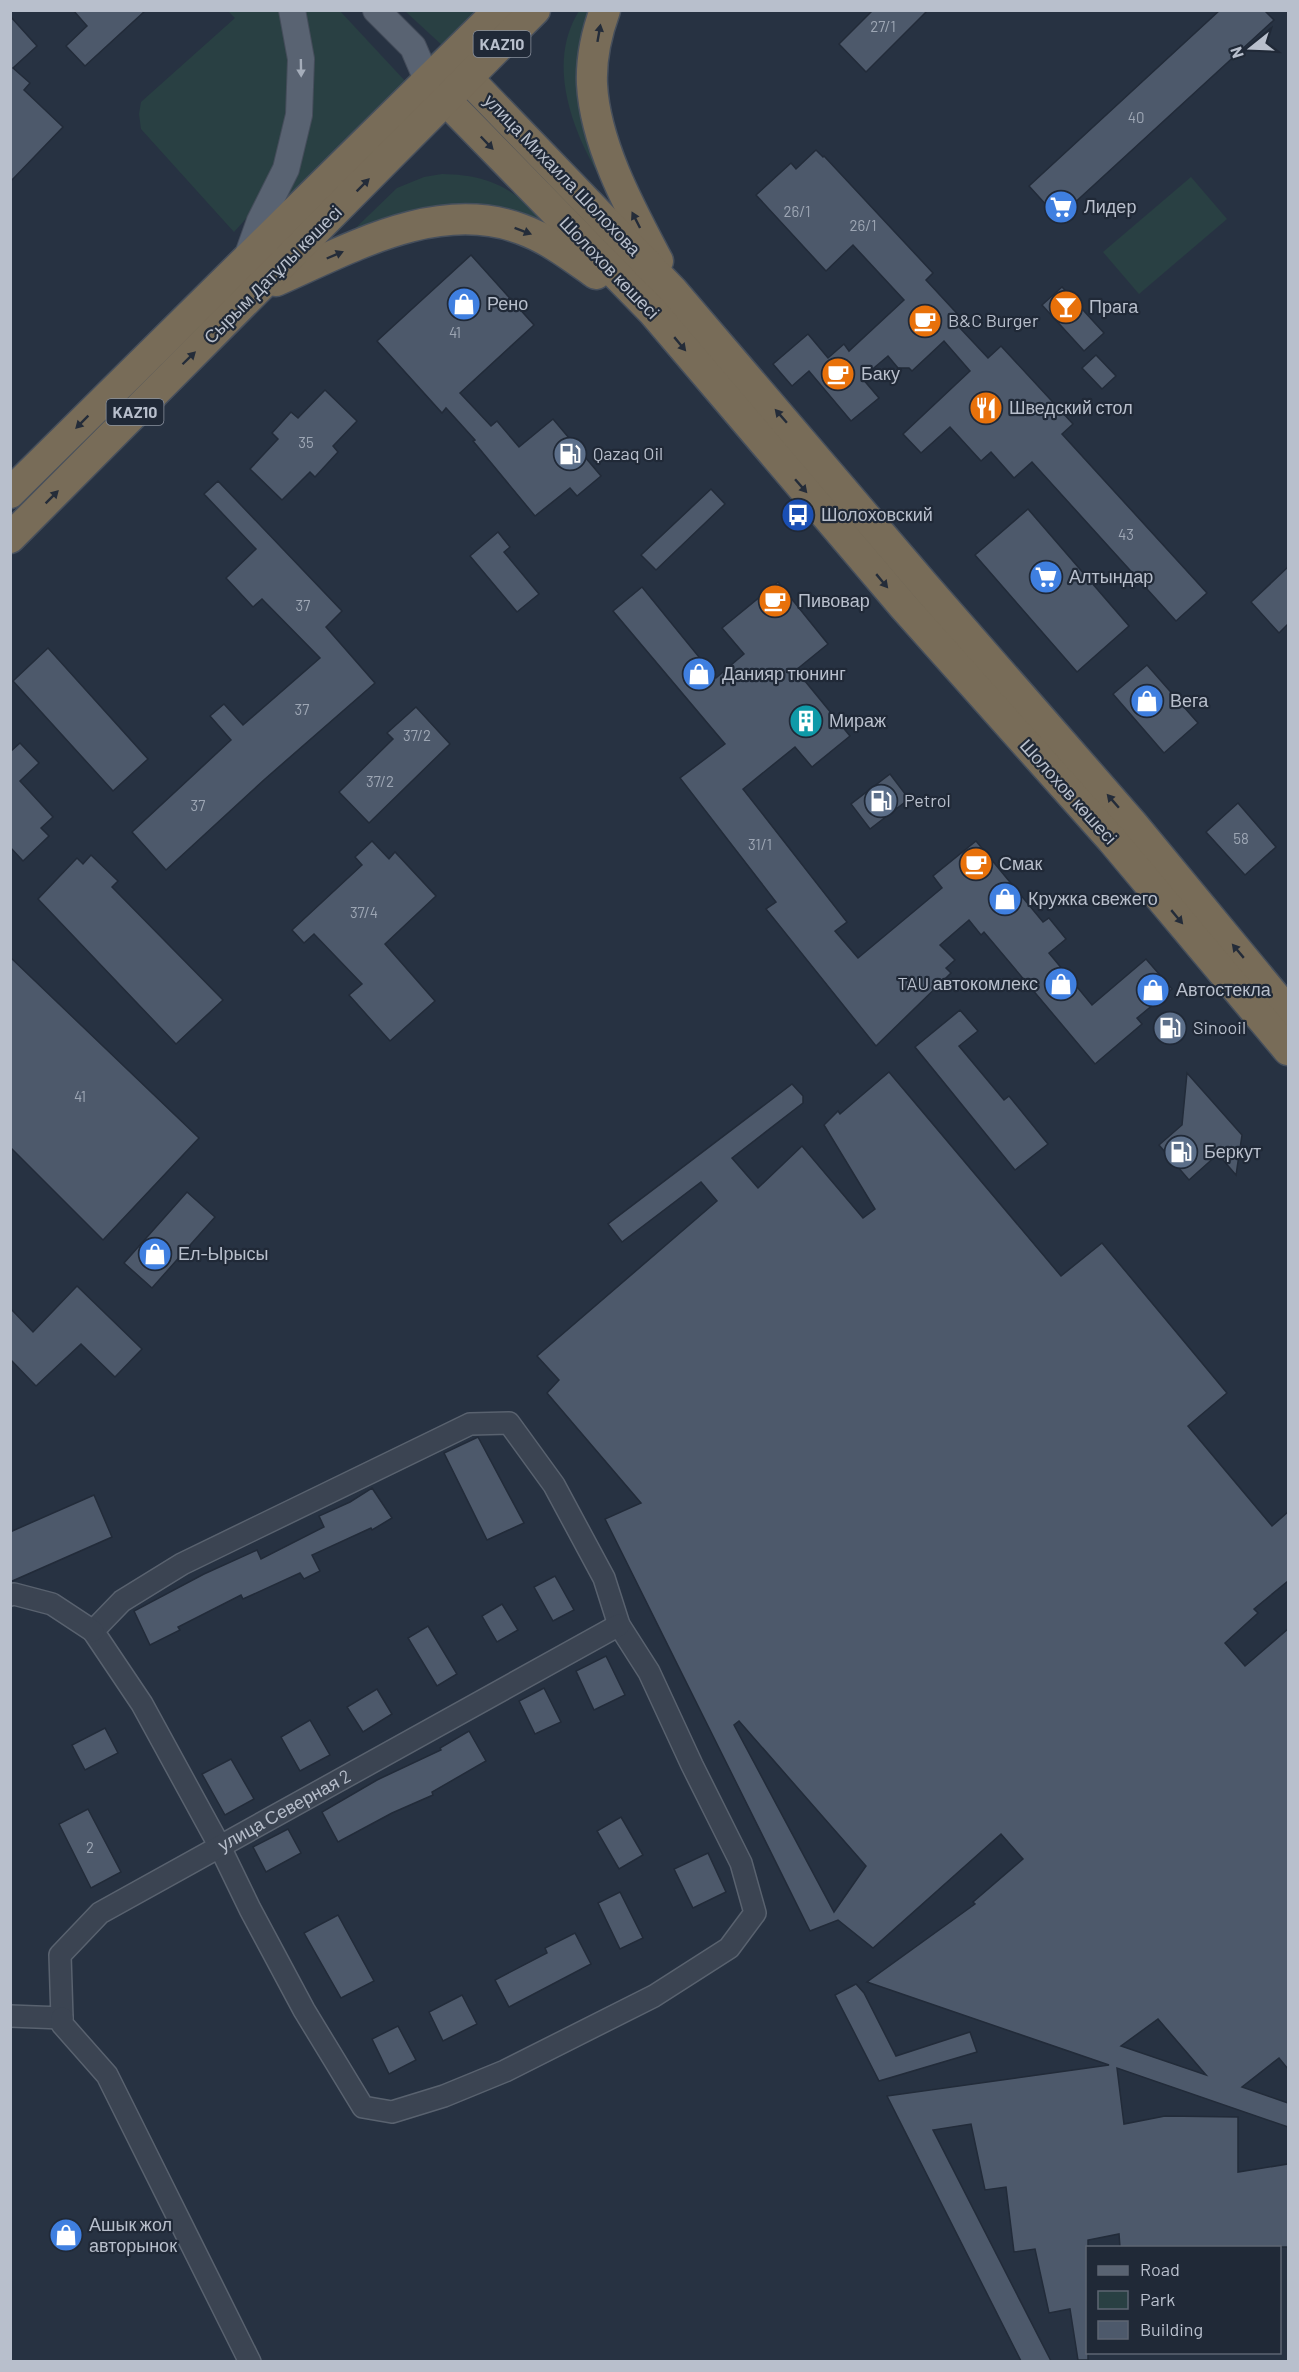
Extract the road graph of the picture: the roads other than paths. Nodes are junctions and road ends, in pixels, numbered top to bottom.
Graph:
1 (292, 10) edge
2 (376, 10) edge
3 (499, 10) edge
4 (535, 10) edge
5 (605, 10) edge
6 (413, 47) junction
7 (460, 69) junction
8 (437, 92) junction
9 (244, 264) junction
10 (262, 287) junction
11 (673, 291) junction
12 (653, 312) junction
13 (10, 493) edge
14 (10, 538) edge
15 (1288, 1012) edge
16 (1288, 1050) edge
17 (10, 1595) edge
18 (619, 1625) junction
19 (93, 1631) junction
20 (219, 1845) junction
21 (10, 2016) edge
22 (62, 2018) junction
23 (250, 2361) edge

1 -> 9 main road
2 - 6 main road
3 - 7 highway, Сырым Датұлы көшесі / KAZ10
4 - 7 highway, Сырым Датұлы көшесі / KAZ10
11 -> 5 highway
6 - 7 main road
6 - 8 main road
7 - 8 highway, Сырым Датұлы көшесі / KAZ10
7 - 11 highway, улица Михаила Шолохова
8 - 9 highway, Сырым Датұлы көшесі / KAZ10
10 -> 8 highway, Сырым Датұлы көшесі / KAZ10
8 -> 12 highway, Шолохов көшесі
9 -> 13 highway, Сырым Датұлы көшесі / KAZ10
10 -> 12 highway
14 -> 10 highway, Сырым Датұлы көшесі / KAZ10
15 -> 11 highway, Шолохов көшесі
12 -> 16 highway, Шолохов көшесі
17 - 19 street
18 - 19 street
18 - 20 street, улица Северная 2
18 - 20 street
19 - 20 street
20 - 22 street, улица Северная 2
21 - 22 street
22 - 23 street

